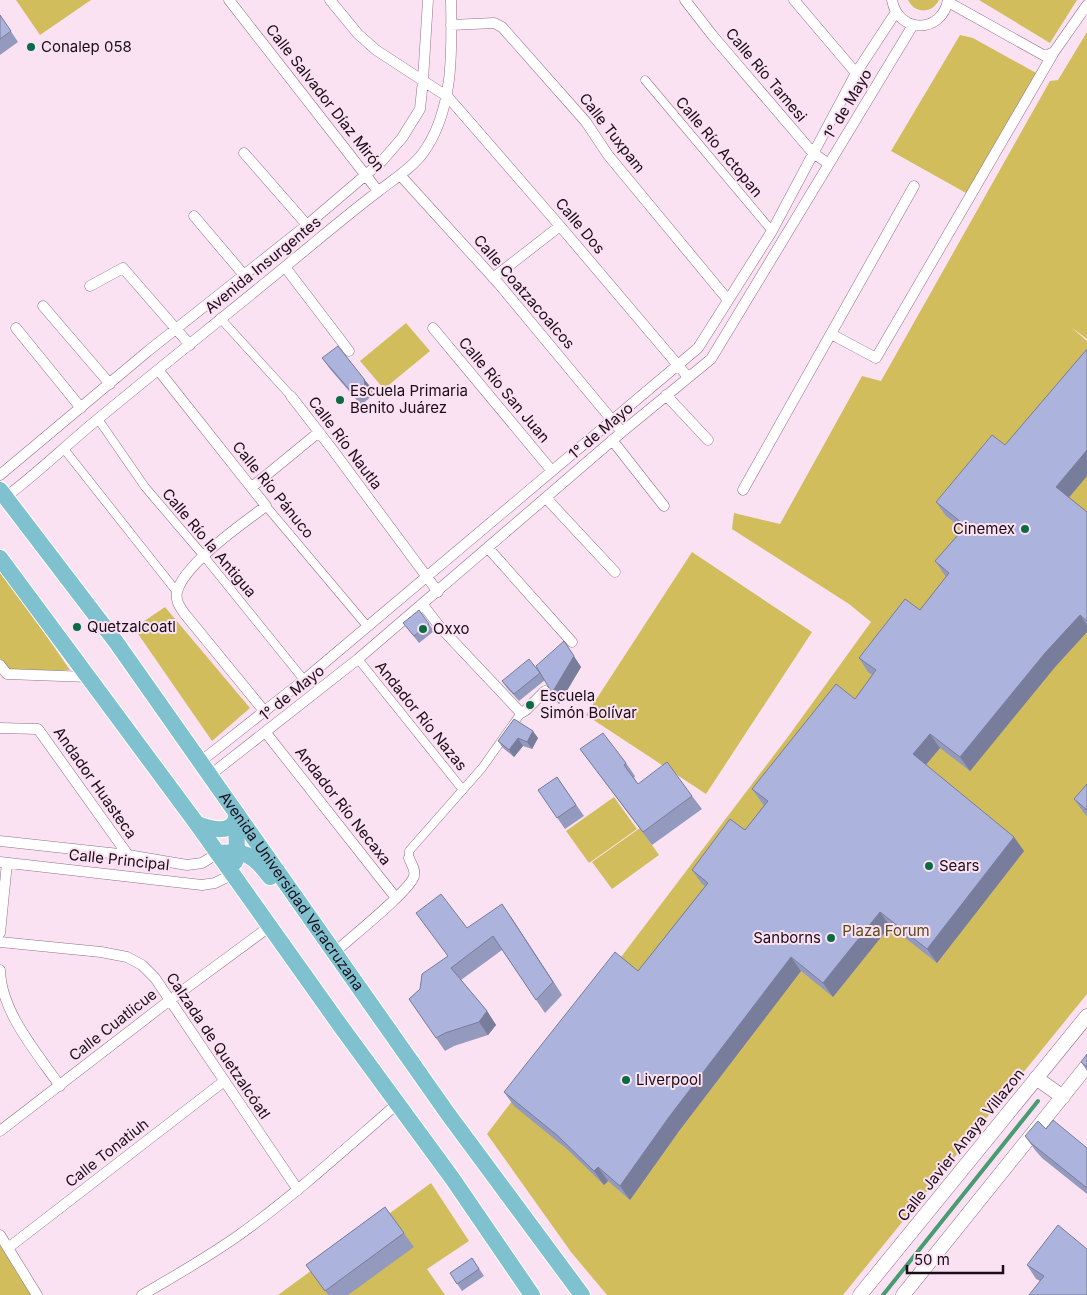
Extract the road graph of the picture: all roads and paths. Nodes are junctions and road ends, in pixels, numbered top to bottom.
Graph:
1 (229, 0) edge
2 (330, 0) edge
3 (428, 0) edge
4 (451, 0) edge
5 (685, 0) edge
6 (794, 0) edge
7 (892, 0) edge
8 (948, 1) edge
9 (1087, 5) edge
10 (896, 12) junction
11 (912, 25) junction
12 (452, 26) junction
13 (1054, 52) junction
14 (856, 73) junction
15 (423, 80) junction
16 (645, 80) dead end
17 (448, 97) junction
18 (244, 153) dead end
19 (813, 153) junction
20 (830, 164) junction
21 (366, 175) junction
22 (400, 175) junction
23 (914, 186) dead end
24 (378, 191) junction
25 (194, 216) dead end
26 (307, 225) junction
27 (560, 226) junction
28 (772, 231) junction
29 (285, 267) junction
30 (244, 275) junction
31 (493, 278) junction
32 (90, 286) dead end
33 (728, 300) junction
34 (43, 306) dead end
35 (220, 318) junction
36 (16, 328) dead end
37 (433, 328) dead end
38 (176, 329) junction
39 (831, 334) junction
40 (190, 345) junction
41 (348, 351) dead end
42 (677, 365) junction
43 (159, 371) junction
44 (688, 377) junction
45 (110, 384) junction
46 (666, 395) junction
47 (291, 396) joint
48 (81, 408) junction
49 (98, 419) junction
50 (612, 420) junction
51 (319, 432) junction
52 (622, 432) junction
53 (612, 440) junction
54 (708, 440) dead end
55 (64, 449) junction
56 (552, 471) junction
57 (0, 475) edge
58 (252, 487) junction
59 (742, 490) dead end
60 (2, 496) edge
61 (546, 498) junction
62 (266, 506) junction
63 (664, 506) dead end
64 (488, 548) junction
65 (203, 555) junction
66 (0, 558) edge
67 (615, 572) dead end
68 (426, 577) junction
69 (177, 592) junction
70 (438, 592) junction
71 (422, 605) junction
72 (367, 626) junction
73 (572, 642) dead end
74 (358, 659) junction
75 (0, 664) edge
76 (89, 677) junction
77 (304, 680) junction
78 (545, 691) edge
79 (265, 712) junction
80 (523, 712) junction
81 (0, 728) edge
82 (266, 732) junction
83 (200, 762) junction
84 (209, 776) junction
85 (463, 790) junction
86 (236, 817) junction
87 (197, 824) junction
88 (0, 841) edge
89 (237, 852) junction
90 (218, 853) junction
91 (128, 855) junction
92 (409, 858) joint
93 (3, 863) edge
94 (233, 874) junction
95 (396, 898) junction
96 (270, 927) junction
97 (0, 933) edge
98 (0, 942) edge
99 (335, 952) junction
100 (0, 970) edge
101 (170, 1000) junction
102 (1085, 1023) edge
103 (1087, 1066) edge
104 (1036, 1078) junction
105 (224, 1082) junction
106 (60, 1086) junction
107 (1063, 1097) junction
108 (397, 1104) junction
109 (0, 1131) edge
110 (298, 1190) junction
111 (0, 1235) edge
112 (8, 1248) junction
113 (37, 1295) edge
114 (142, 1295) edge
115 (532, 1295) edge
116 (582, 1295) edge
117 (860, 1295) edge
118 (903, 1295) edge

1 - 21 street, Calle Salvador Díaz Mirón
2 - 15 street, Calle Dos
3 - 15 street, Avenida Insurgentes
4 - 12 street, Avenida Insurgentes
5 - 19 street, Calle Río Tamesi
6 - 14 street
7 - 10 street
8 - 11 street
8 - 13 street
9 - 13 street
10 - 11 street
10 - 14 street, 1° de Mayo
11 - 20 street, 1° de Mayo
12 - 17 street, Avenida Insurgentes
12 - 33 street, Calle Tuxpam
13 - 39 street
14 - 19 street, 1° de Mayo
15 - 17 street, Calle Dos
15 - 21 street, Avenida Insurgentes
16 - 28 street, Calle Río Actopan
17 - 22 street, Avenida Insurgentes
17 - 27 street, Calle Dos
18 - 26 street
19 - 20 street, Calle Río Tamesi
19 - 28 street, 1° de Mayo
20 - 44 street, 1° de Mayo
21 - 24 street, Calle Salvador Díaz Mirón
21 - 26 street, Avenida Insurgentes
22 - 24 street, Avenida Insurgentes
22 - 31 street, Calle Coatzacoalcos
23 - 39 street
24 - 29 street, Avenida Insurgentes
25 - 30 street
26 - 30 street, Avenida Insurgentes
27 - 31 street
27 - 42 street, Calle Dos
28 - 33 street, 1° de Mayo
29 - 35 street, Avenida Insurgentes
29 - 41 street
30 - 38 street, Avenida Insurgentes
31 - 50 street, Calle Coatzacoalcos
32 - 38 street
33 - 42 street, 1° de Mayo
34 - 45 street
35 - 40 street, Avenida Insurgentes
35 - 47 street, Calle Río Nautla
36 - 48 street
37 - 56 street, Calle Río San Juan
38 - 40 street
38 - 45 street, Avenida Insurgentes
39 - 59 street
40 - 43 street, Avenida Insurgentes
42 - 44 street, Calle Dos
42 - 50 street, 1° de Mayo
43 - 49 street, Avenida Insurgentes
43 - 58 street, Calle Río Pánuco
44 - 46 street, 1° de Mayo
45 - 48 street, Avenida Insurgentes
46 - 52 street, 1° de Mayo
46 - 54 street
47 - 51 street, Calle Río Nautla
48 - 57 street, Avenida Insurgentes
49 - 55 street, Avenida Insurgentes
49 - 65 street, Calle Río la Antigua
50 - 52 street, Calle Coatzacoalcos
50 - 56 street, 1° de Mayo
51 - 58 street
51 - 68 street, Calle Río Nautla
52 - 53 street, 1° de Mayo
53 - 61 street, 1° de Mayo
53 - 63 street
55 - 60 street, Avenida Insurgentes
55 - 69 street
56 - 68 street, 1° de Mayo
58 - 62 street, Calle Río Pánuco
60 - 83 main road, Avenida Universidad Veracruzana
61 - 64 street, 1° de Mayo
61 - 67 street
62 - 65 street
62 - 72 street, Calle Río Pánuco
64 - 70 street, 1° de Mayo
64 - 73 street
65 - 69 street
65 - 77 street, Calle Río la Antigua
66 - 76 main road
68 - 70 street, Calle Río Nautla
68 - 72 street, 1° de Mayo
69 - 79 street
70 - 71 street, 1° de Mayo
71 - 74 street, 1° de Mayo
71 - 80 street
72 - 77 street, 1° de Mayo
74 - 82 street, 1° de Mayo
74 - 85 street, Andador Río Nazas
75 - 76 street
76 - 87 main road
77 - 79 street, 1° de Mayo
78 - 80 street
79 - 83 street, 1° de Mayo
80 - 85 street
81 - 91 street, Andador Huasteca
82 - 84 street, 1° de Mayo
82 - 95 street, Andador Río Necaxa
83 - 84 main road, Avenida Universidad Veracruzana
84 - 86 main road, Avenida Universidad Veracruzana
85 - 92 street
86 - 87 main road
86 - 89 main road
86 - 99 main road, Avenida Universidad Veracruzana
87 - 90 main road
88 - 91 street, Calle Principal
89 - 90 main road
89 - 94 main road
89 - 99 main road
90 - 91 street, Calle Principal
90 - 94 main road
92 - 95 street
93 - 94 street, Calle Principal
93 - 97 street
94 - 96 main road
95 - 99 street
96 - 101 street, Calle Cuatlicue
96 - 108 main road
98 - 101 street, Calzada de Quetzalcóatl
99 - 116 main road, Avenida Universidad Veracruzana
100 - 106 street
101 - 105 street, Calzada de Quetzalcóatl
101 - 106 street, Calle Cuatlicue
102 - 104 street, Calle Javier Anaya Villazon
103 - 107 street
104 - 107 street
104 - 117 street, Calle Javier Anaya Villazon
105 - 110 street, Calzada de Quetzalcóatl
105 - 112 street, Calle Tonatiuh
106 - 109 street, Calle Cuatlicue
107 - 118 street
108 - 110 street
108 - 115 main road
110 - 114 street
111 - 112 street
112 - 113 street

